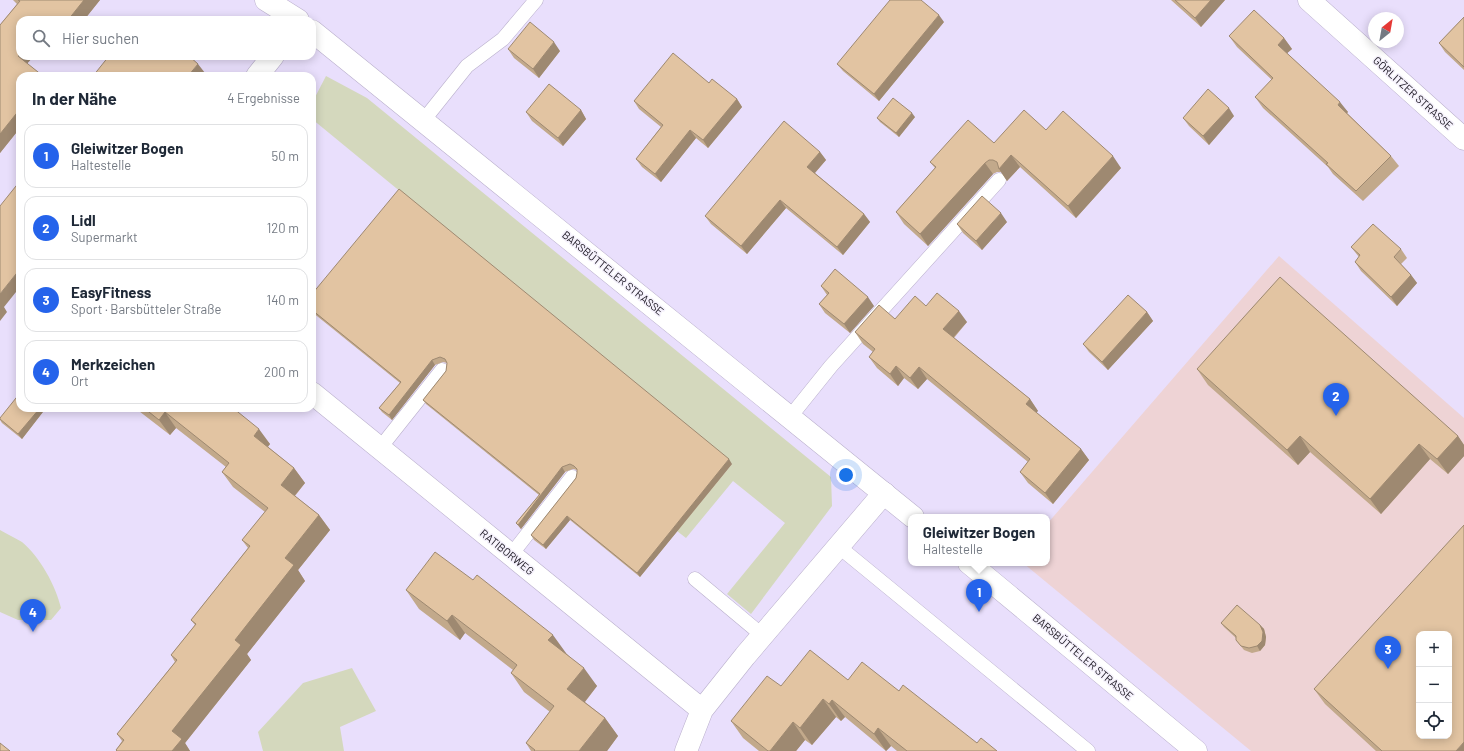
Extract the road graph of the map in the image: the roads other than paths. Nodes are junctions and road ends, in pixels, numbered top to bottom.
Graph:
1 (266, 0) edge
2 (278, 0) edge
3 (536, 0) edge
4 (1309, 0) edge
5 (292, 16) edge
6 (294, 16) edge
7 (316, 34) edge
8 (270, 60) edge
9 (260, 72) edge
10 (424, 121) junction
11 (1464, 139) edge
12 (999, 180) edge
13 (442, 370) dead end
14 (316, 396) edge
15 (790, 417) junction
16 (380, 448) junction
17 (572, 477) dead end
18 (884, 492) junction
19 (910, 514) edge
20 (838, 546) junction
21 (511, 555) junction
22 (973, 566) edge
23 (695, 579) dead end
24 (762, 635) junction
25 (702, 710) junction
26 (686, 751) edge
27 (1088, 751) edge
28 (1196, 751) edge

1 - 5 main road
2 - 6 main road
3 - 10 lane
4 - 11 main road, GÖRLITZER STRASSE
7 - 10 main road, BARSBÜTTELER STRASSE
8 - 9 main road
10 - 15 main road, BARSBÜTTELER STRASSE
12 - 15 lane
13 - 16 lane
14 - 16 main road, RATIBORWEG
15 - 18 main road, BARSBÜTTELER STRASSE
16 - 21 main road, RATIBORWEG
17 - 21 lane
18 - 19 main road, BARSBÜTTELER STRASSE
18 - 20 main road
20 - 24 main road
20 - 27 lane
21 - 25 main road, RATIBORWEG
22 - 28 main road, BARSBÜTTELER STRASSE
23 - 24 lane
24 - 25 main road
25 - 26 main road

